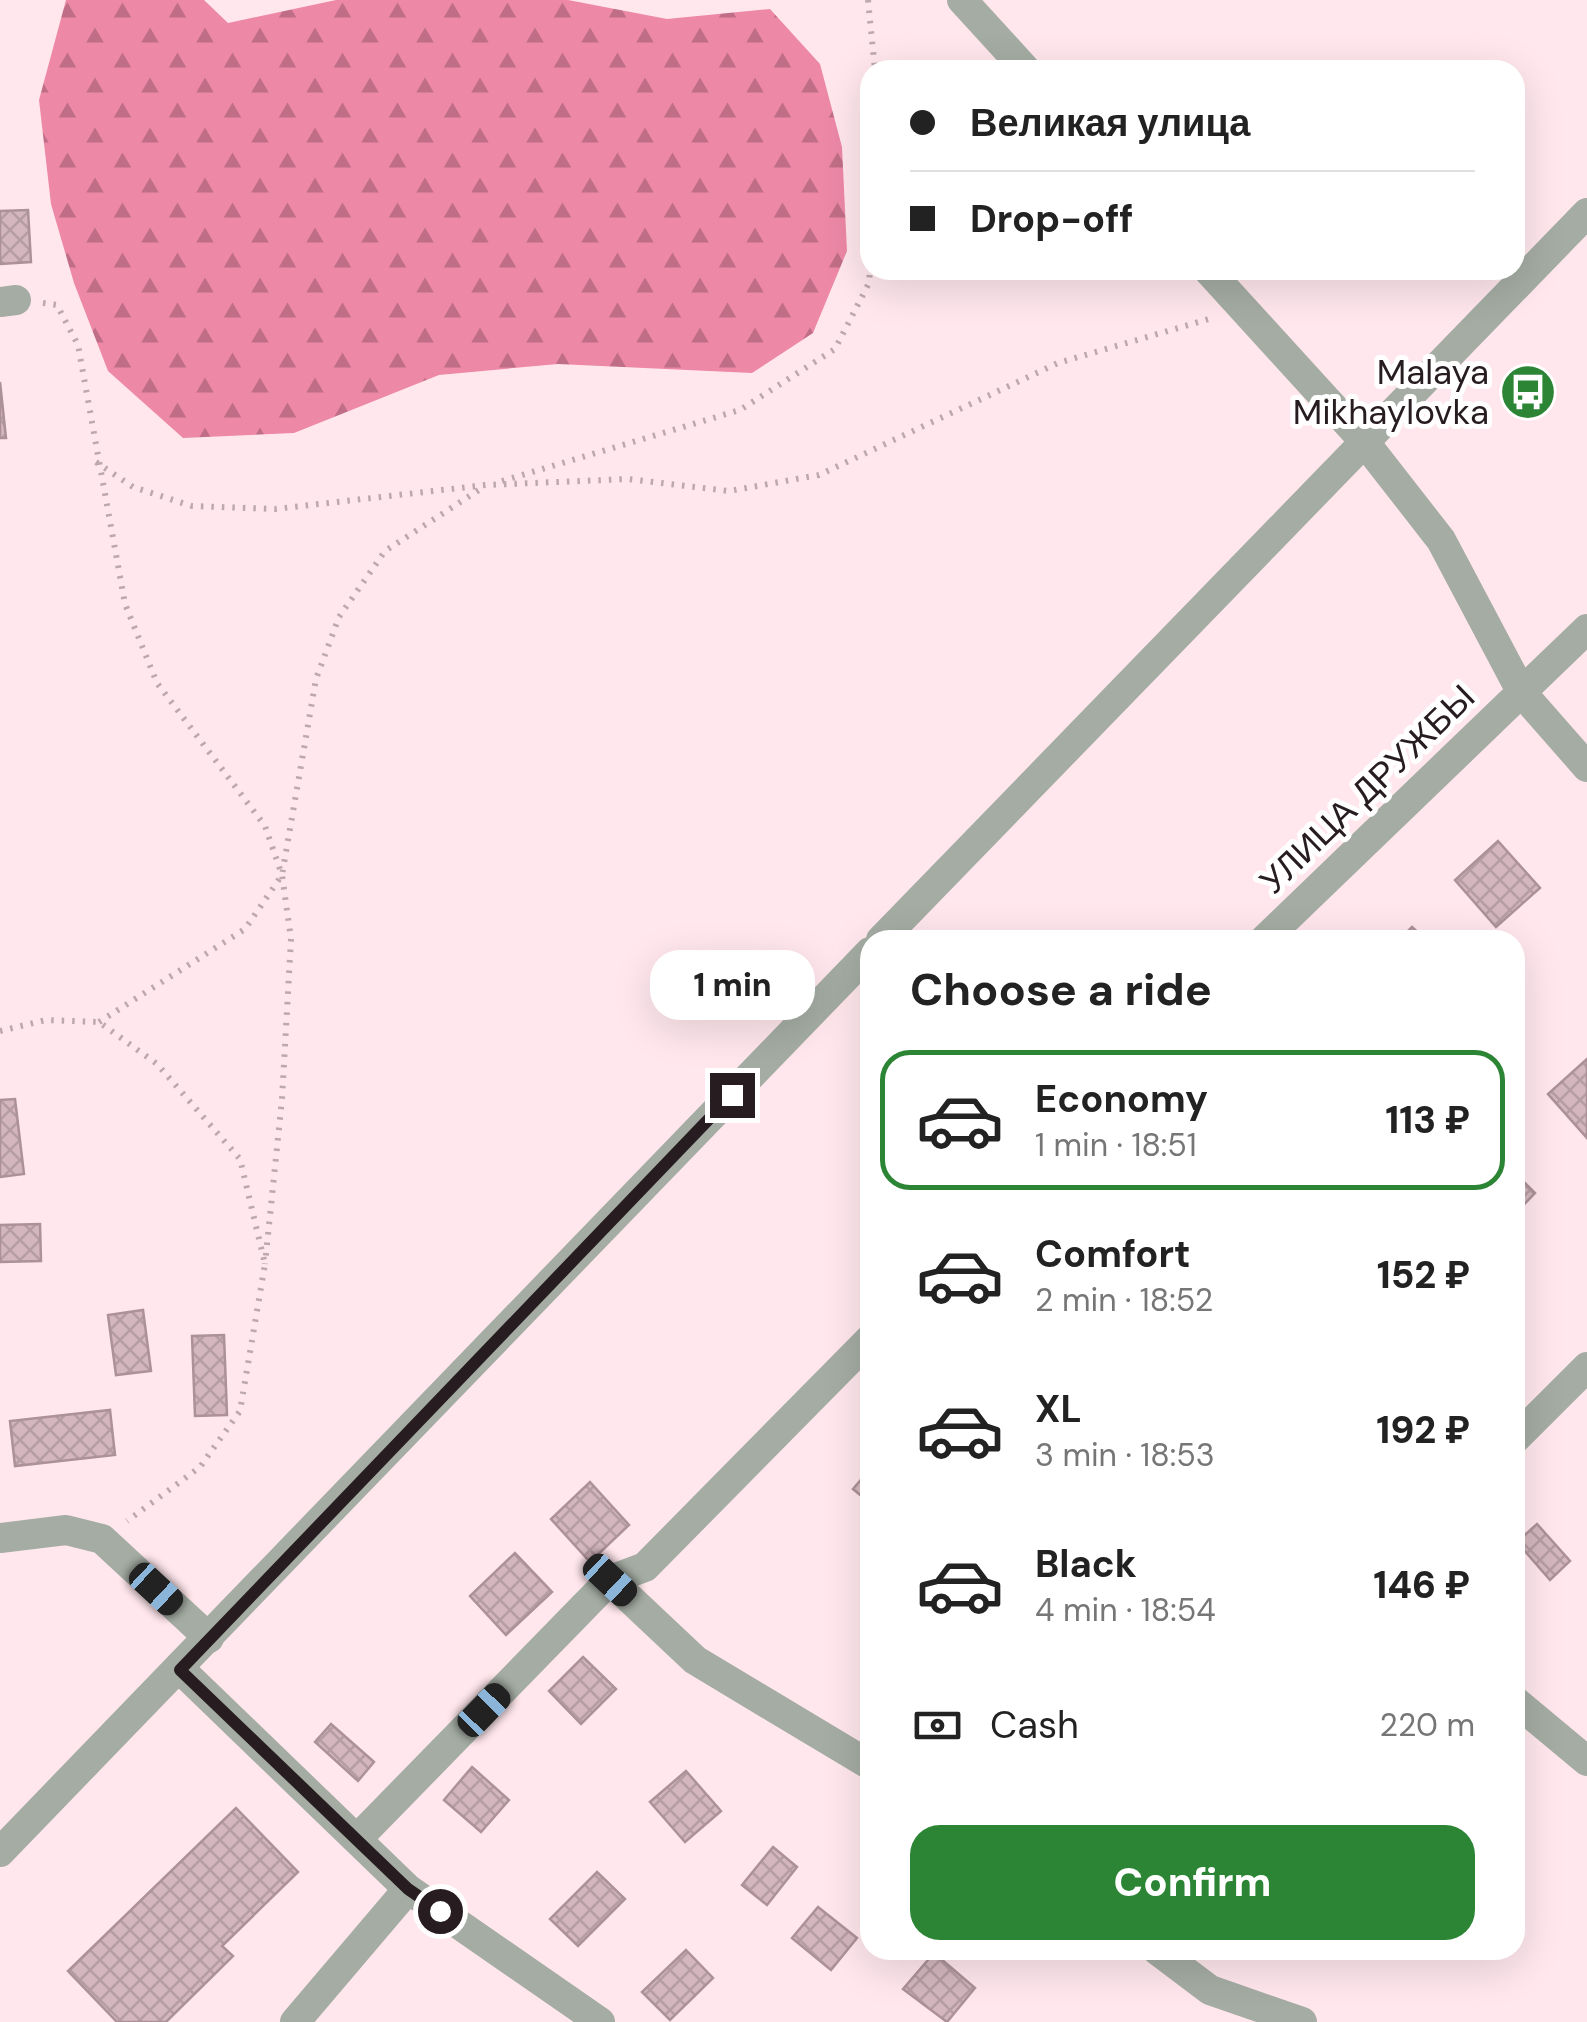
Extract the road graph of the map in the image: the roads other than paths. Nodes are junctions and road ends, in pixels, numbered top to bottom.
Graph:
1 (962, 0) edge
2 (1017, 60) edge
3 (1587, 213) edge
4 (1525, 276) edge
5 (1217, 280) edge
6 (1521, 280) edge
7 (1363, 440) junction
8 (1587, 629) edge
9 (1522, 693) junction
10 (1587, 767) edge
11 (892, 930) edge
12 (1274, 930) edge
13 (860, 962) edge
14 (860, 1348) edge
15 (1587, 1367) edge
16 (1525, 1429) edge
17 (0, 1538) edge
18 (610, 1580) junction
19 (209, 1638) junction
20 (180, 1670) junction
21 (1525, 1709) edge
22 (860, 1759) edge
23 (1587, 1761) edge
24 (358, 1839) junction
25 (0, 1852) edge
26 (408, 1889) junction
27 (1170, 1960) edge
28 (295, 2022) edge
29 (600, 2022) edge
30 (1302, 2022) edge

1 - 2 street
3 - 4 street
5 - 7 street
6 - 7 street
7 - 9 street
7 - 11 street
8 - 9 street, УЛИЦА ДРУЖБЫ
9 - 10 street
9 - 12 street, УЛИЦА ДРУЖБЫ
13 - 19 street
14 - 18 street
15 - 16 street
17 - 19 street
18 - 22 street
18 - 24 street
19 - 20 street
20 - 24 street
20 - 25 street
21 - 23 street
24 - 26 street
26 - 28 street
26 - 29 street
27 - 30 street

